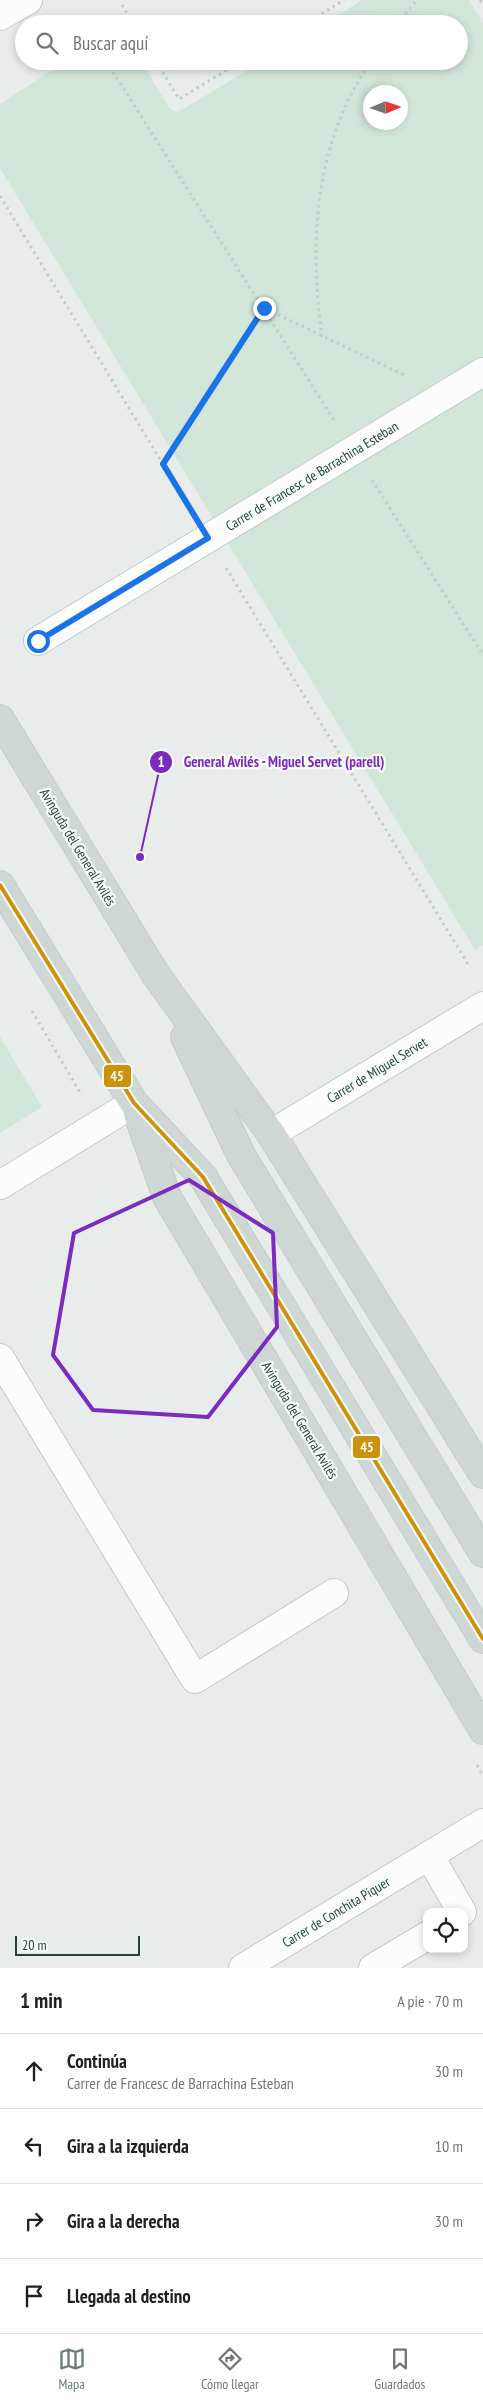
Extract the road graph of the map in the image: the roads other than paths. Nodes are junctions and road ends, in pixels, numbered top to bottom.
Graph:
1 (28, 0) edge
2 (0, 16) edge
3 (483, 372) edge
4 (38, 641) dead end
5 (0, 719) edge
6 (0, 885) edge
7 (156, 975) junction
8 (483, 1006) edge
9 (134, 1103) junction
10 (271, 1134) junction
11 (0, 1186) edge
12 (0, 1358) edge
13 (483, 1474) edge
14 (483, 1552) edge
15 (334, 1593) dead end
16 (483, 1638) edge
17 (483, 1730) edge
18 (483, 1823) edge
19 (429, 1855) junction
20 (483, 1903) edge
21 (460, 1908) edge
22 (468, 1912) edge
23 (423, 1938) edge
24 (243, 1968) edge
25 (373, 1968) edge

1 - 2 street
3 - 4 street, Carrer de Francesc de Barrachina Esteban
5 - 7 main road, Avinguda del General Avilés
6 - 9 main road, Avinguda del General Avilés
7 - 10 main road, Avinguda del General Avilés
7 - 14 main road, Avinguda del General Avilés
8 - 10 street, Carrer de Miguel Servet
9 - 11 street
9 - 16 main road, Avinguda del General Avilés
9 - 17 main road, Avinguda del General Avilés
10 - 13 main road, Avinguda del General Avilés
12 - 15 street
18 - 19 street, Carrer de Conchita Piquer
19 - 21 street
19 - 24 street, Carrer de Conchita Piquer
20 - 22 street
23 - 25 street

